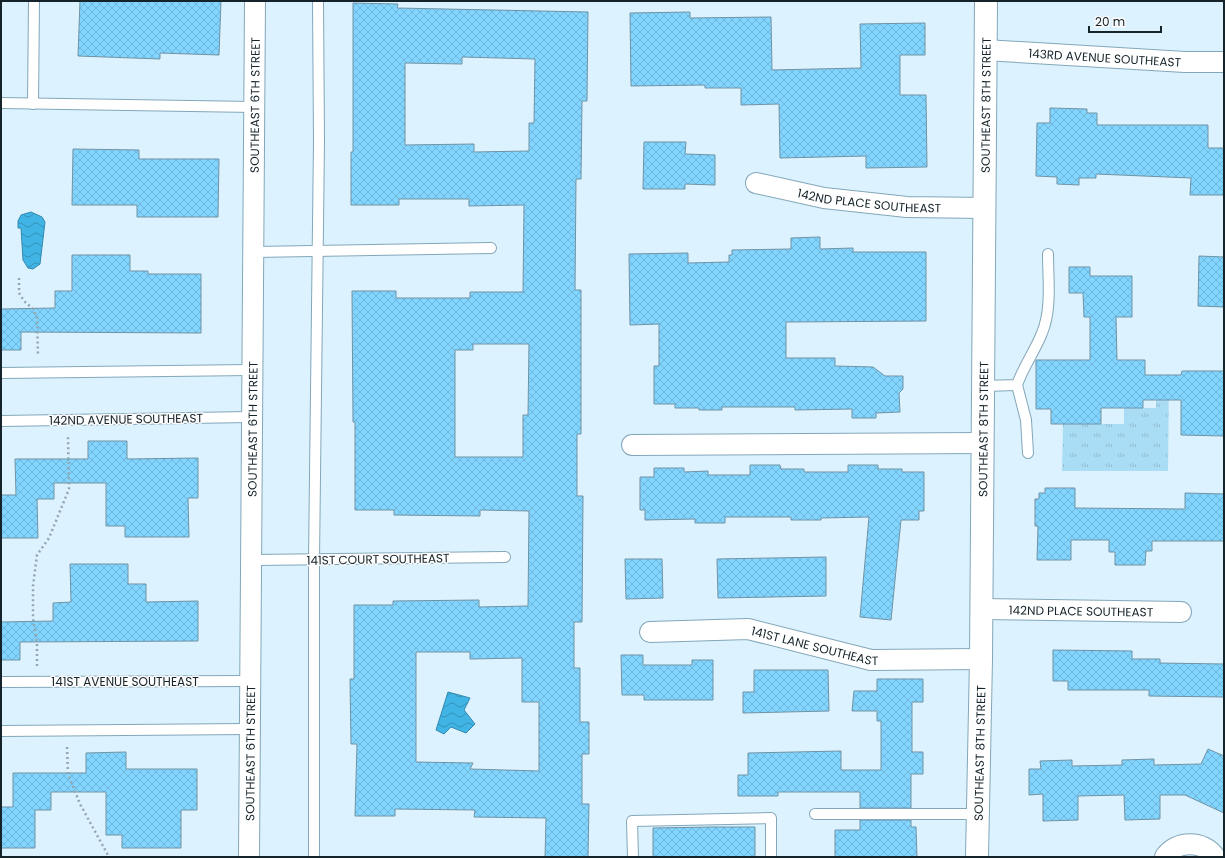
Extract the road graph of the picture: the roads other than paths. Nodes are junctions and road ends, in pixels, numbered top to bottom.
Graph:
1 (34, 1) edge
2 (255, 1) edge
3 (318, 1) edge
4 (986, 1) edge
5 (985, 50) junction
6 (1224, 62) edge
7 (1, 103) edge
8 (33, 104) junction
9 (254, 107) junction
10 (756, 183) dead end
11 (984, 208) junction
12 (491, 248) dead end
13 (318, 250) junction
14 (252, 252) junction
15 (1048, 254) dead end
16 (251, 370) junction
17 (1, 372) edge
18 (1017, 385) junction
19 (983, 386) junction
20 (251, 417) junction
21 (1, 421) edge
22 (982, 443) junction
23 (632, 445) dead end
24 (1028, 453) dead end
25 (505, 557) dead end
26 (250, 560) junction
27 (314, 560) junction
28 (982, 609) junction
29 (1181, 612) dead end
30 (650, 632) dead end
31 (981, 659) junction
32 (249, 680) junction
33 (1, 682) edge
34 (249, 729) junction
35 (1, 731) edge
36 (815, 814) dead end
37 (977, 814) junction
38 (248, 857) edge
39 (314, 857) edge
40 (633, 857) edge
41 (771, 857) edge
42 (977, 857) edge
43 (1165, 857) edge
44 (1215, 857) edge

1 - 8 lane
2 - 9 street, SOUTHEAST 6TH STREET
3 - 13 lane
4 - 5 street, SOUTHEAST 8TH STREET
5 - 6 street, 143RD AVENUE SOUTHEAST
5 - 11 street, SOUTHEAST 8TH STREET
7 - 8 lane
8 - 9 lane
9 - 14 street, SOUTHEAST 6TH STREET
10 - 11 street, 142ND PLACE SOUTHEAST
11 - 19 street, SOUTHEAST 8TH STREET
12 - 13 lane
13 - 14 lane
13 - 27 lane
14 - 16 street, SOUTHEAST 6TH STREET
15 - 18 lane
16 - 17 lane
16 - 20 street, SOUTHEAST 6TH STREET
18 - 19 lane
18 - 24 lane
19 - 22 street, SOUTHEAST 8TH STREET
20 - 21 lane, 142ND AVENUE SOUTHEAST
20 - 26 street, SOUTHEAST 6TH STREET
22 - 23 street
22 - 28 street, SOUTHEAST 8TH STREET
25 - 27 lane, 141ST COURT SOUTHEAST
26 - 27 lane, 141ST COURT SOUTHEAST
26 - 32 street, SOUTHEAST 6TH STREET
27 - 39 lane
28 - 29 street, 142ND PLACE SOUTHEAST
28 - 31 street, SOUTHEAST 8TH STREET
30 - 31 street, 141ST LANE SOUTHEAST
31 - 37 street, SOUTHEAST 8TH STREET
32 - 33 lane, 141ST AVENUE SOUTHEAST
32 - 34 street, SOUTHEAST 6TH STREET
34 - 35 lane
34 - 38 street, SOUTHEAST 6TH STREET
36 - 37 lane
37 - 42 street, SOUTHEAST 8TH STREET
40 - 41 lane
43 - 44 street

